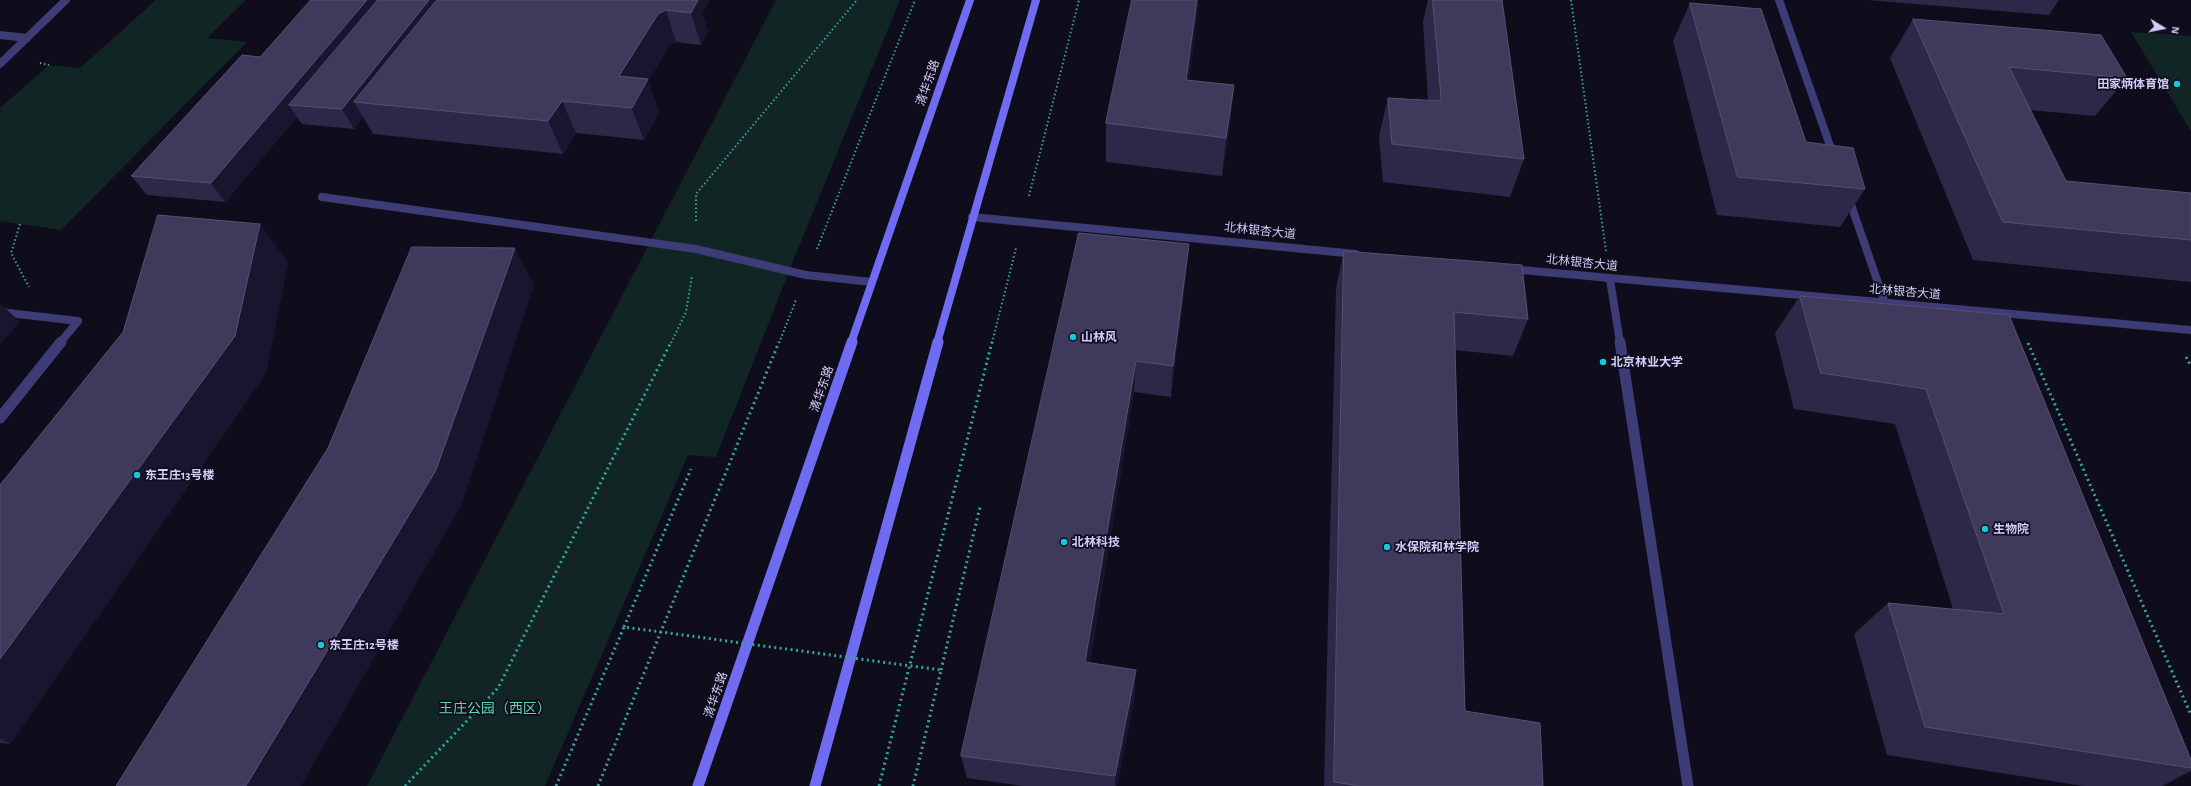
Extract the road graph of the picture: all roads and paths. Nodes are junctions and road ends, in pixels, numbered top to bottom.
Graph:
1 (66, 0) edge
2 (857, 0) edge
3 (915, 0) edge
4 (970, 0) edge
5 (1036, 0) edge
6 (1079, 0) edge
7 (1571, 0) edge
8 (1780, 0) edge
9 (0, 35) edge
10 (27, 38) junction
11 (0, 64) edge
12 (1836, 163) edge
13 (1844, 185) edge
14 (322, 197) dead end
15 (972, 217) junction
16 (1023, 221) junction
17 (20, 224) dead end
18 (696, 249) junction
19 (1364, 255) edge
20 (1499, 268) edge
21 (806, 275) junction
22 (1610, 279) junction
23 (872, 282) junction
24 (1885, 303) junction
25 (0, 312) edge
26 (2016, 315) junction
27 (47, 317) junction
28 (2191, 330) edge
29 (0, 418) edge
30 (691, 469) dead end
31 (980, 507) dead end
32 (624, 627) junction
33 (941, 670) junction
34 (2191, 715) edge
35 (405, 786) edge
36 (556, 786) edge
37 (598, 786) edge
38 (698, 786) edge
39 (815, 786) edge
40 (879, 786) edge
41 (913, 786) edge
42 (1688, 786) edge

1 - 10 street
2 - 18 path
3 - 21 path
4 - 23 main road, 清华东路
5 - 15 main road
6 - 16 path
7 - 22 path
8 - 12 street
9 - 10 street
10 - 11 street
13 - 24 street
14 - 18 street
15 - 16 street, 北林银杏大道
15 - 39 main road
16 - 19 street, 北林银杏大道
16 - 40 path
17 - 27 path
18 - 21 street
18 - 35 path
20 - 22 street, 北林银杏大道
21 - 23 street
21 - 37 path
22 - 24 street, 北林银杏大道
22 - 42 street
23 - 38 main road, 清华东路
24 - 26 street, 北林银杏大道
25 - 27 street
26 - 28 street, 北林银杏大道
26 - 34 path
27 - 29 street
30 - 32 path
31 - 33 path
32 - 33 path, bridge
32 - 36 path, bridge
33 - 41 path, bridge

